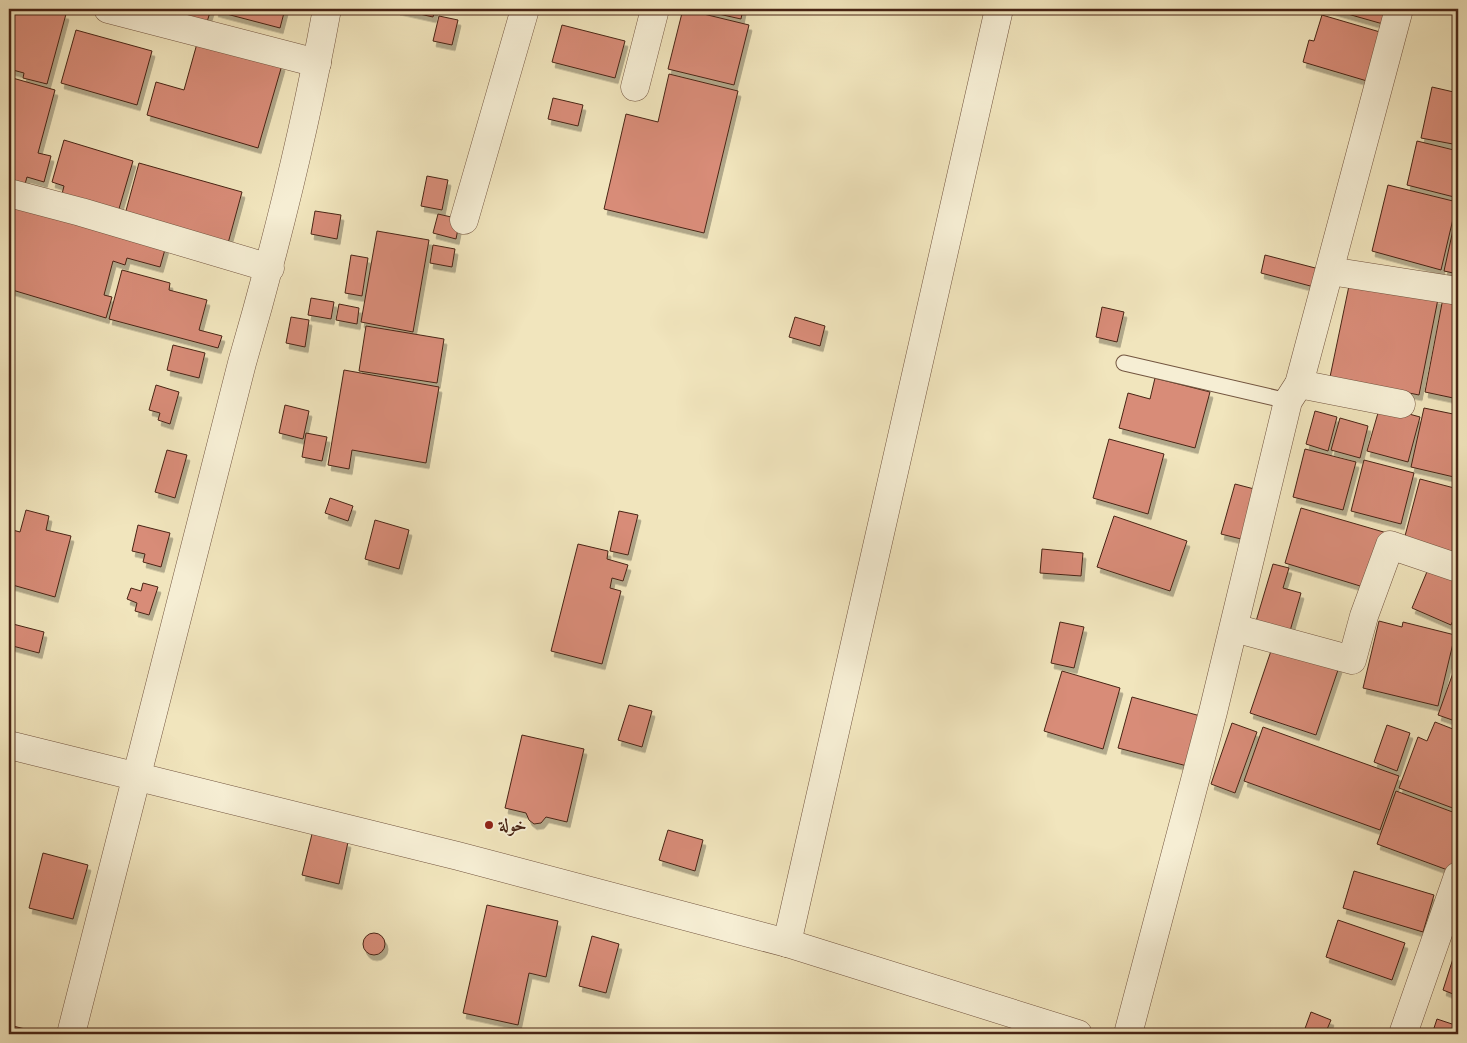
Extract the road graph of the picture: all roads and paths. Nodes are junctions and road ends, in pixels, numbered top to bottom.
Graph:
1 (108, 9) edge
2 (327, 9) edge
3 (525, 9) edge
4 (655, 9) edge
5 (1000, 9) edge
6 (1399, 9) edge
7 (317, 63) junction
8 (635, 87) dead end
9 (9, 194) edge
10 (464, 220) dead end
11 (270, 268) junction
12 (1330, 271) junction
13 (1458, 290) edge
14 (1124, 363) dead end
15 (1294, 392) junction
16 (1401, 404) dead end
17 (1458, 568) edge
18 (1234, 628) junction
19 (9, 745) edge
20 (136, 775) junction
21 (1458, 876) edge
22 (787, 943) junction
23 (71, 1034) edge
24 (1078, 1034) edge
25 (1128, 1034) edge
26 (1403, 1034) edge

1 - 7 street
2 - 7 street
3 - 10 street
4 - 8 street
5 - 22 street
6 - 12 street
7 - 11 street
9 - 11 street
11 - 20 street
12 - 13 street
12 - 15 street
14 - 15 lane
15 - 16 street
15 - 18 street
17 - 18 street
18 - 25 street
19 - 20 street
20 - 22 street
20 - 23 street
21 - 26 street
22 - 24 street

